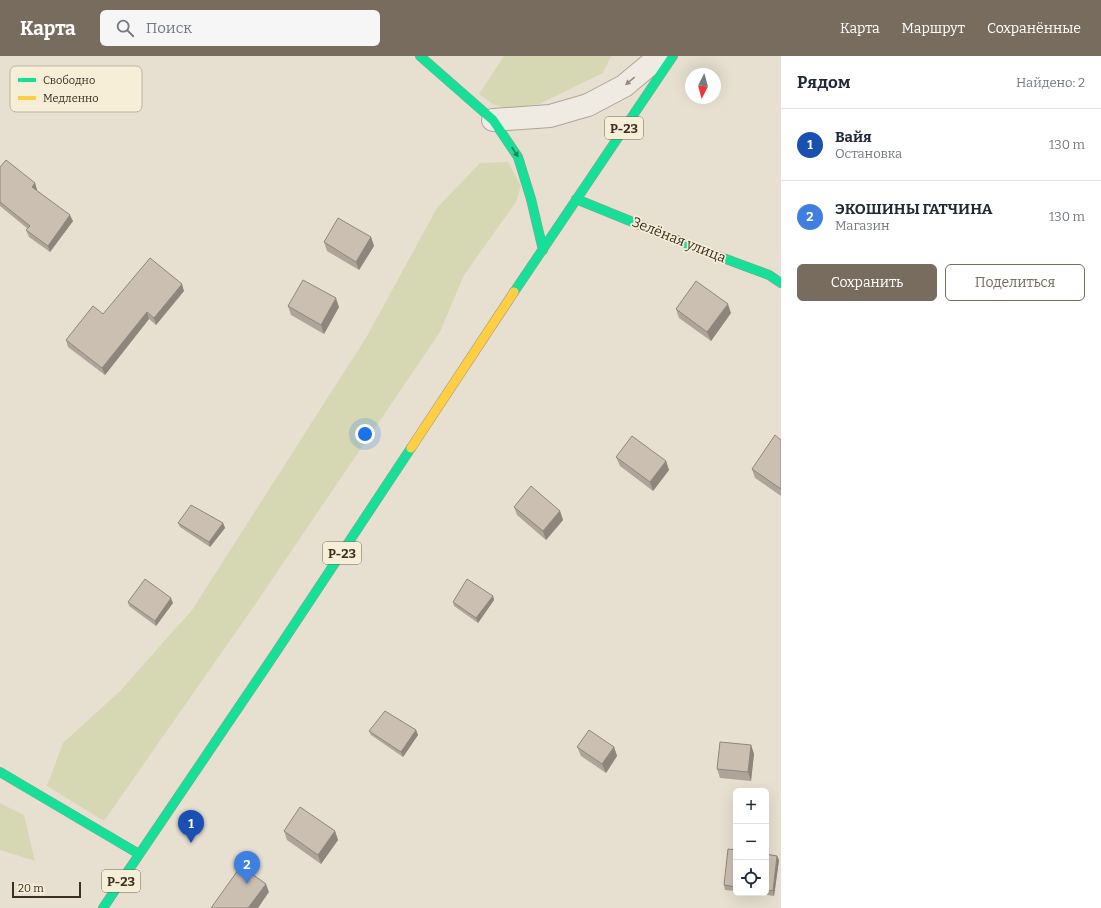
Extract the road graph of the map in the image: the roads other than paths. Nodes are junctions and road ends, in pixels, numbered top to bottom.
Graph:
1 (420, 56) edge
2 (660, 56) edge
3 (673, 56) edge
4 (493, 120) junction
5 (576, 199) junction
6 (543, 250) junction
7 (781, 283) edge
8 (0, 772) edge
9 (139, 854) junction
10 (103, 908) edge

1 - 4 main road
2 -> 4 street
3 - 5 main road, Р-23
4 -> 6 main road
5 - 6 main road, Р-23
5 - 7 main road, Зелёная улица
6 - 9 main road, Р-23
8 - 9 main road
9 - 10 main road, Р-23

